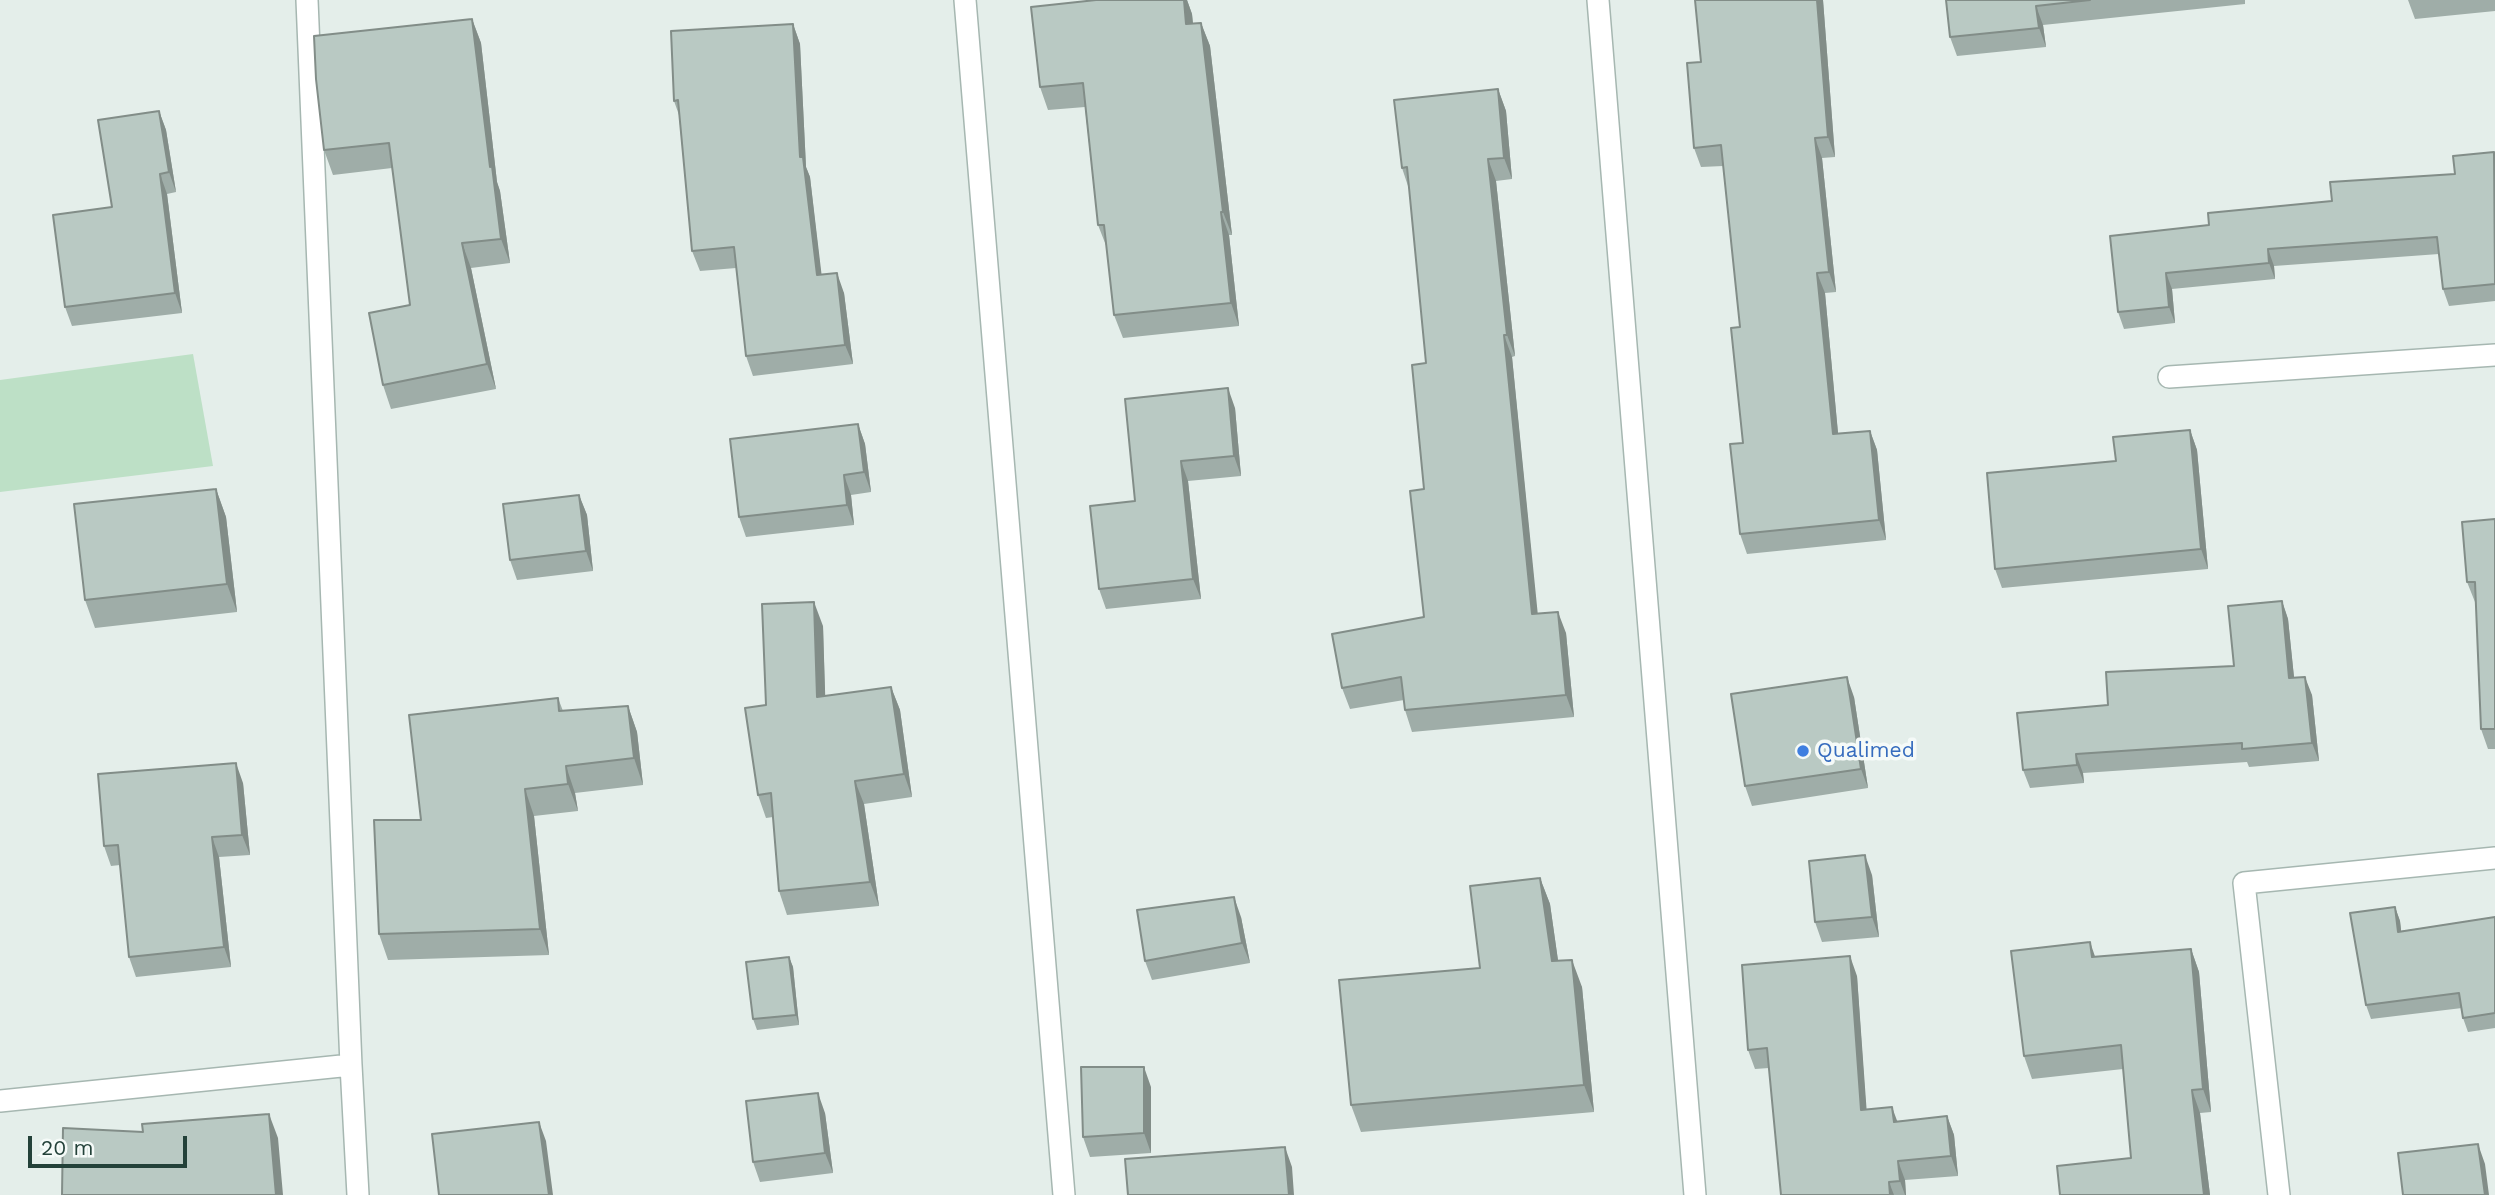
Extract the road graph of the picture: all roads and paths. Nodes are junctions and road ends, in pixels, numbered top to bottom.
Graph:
1 (307, 0) edge
2 (965, 0) edge
3 (1598, 0) edge
4 (2495, 355) edge
5 (2169, 377) dead end
6 (2495, 858) edge
7 (351, 1065) junction
8 (0, 1101) edge
9 (358, 1195) edge
10 (1064, 1195) edge
11 (1695, 1195) edge
12 (2280, 1195) edge

1 - 7 street
2 - 10 street
3 - 11 street
4 - 5 street
6 - 12 street
7 - 8 street
7 - 9 street

